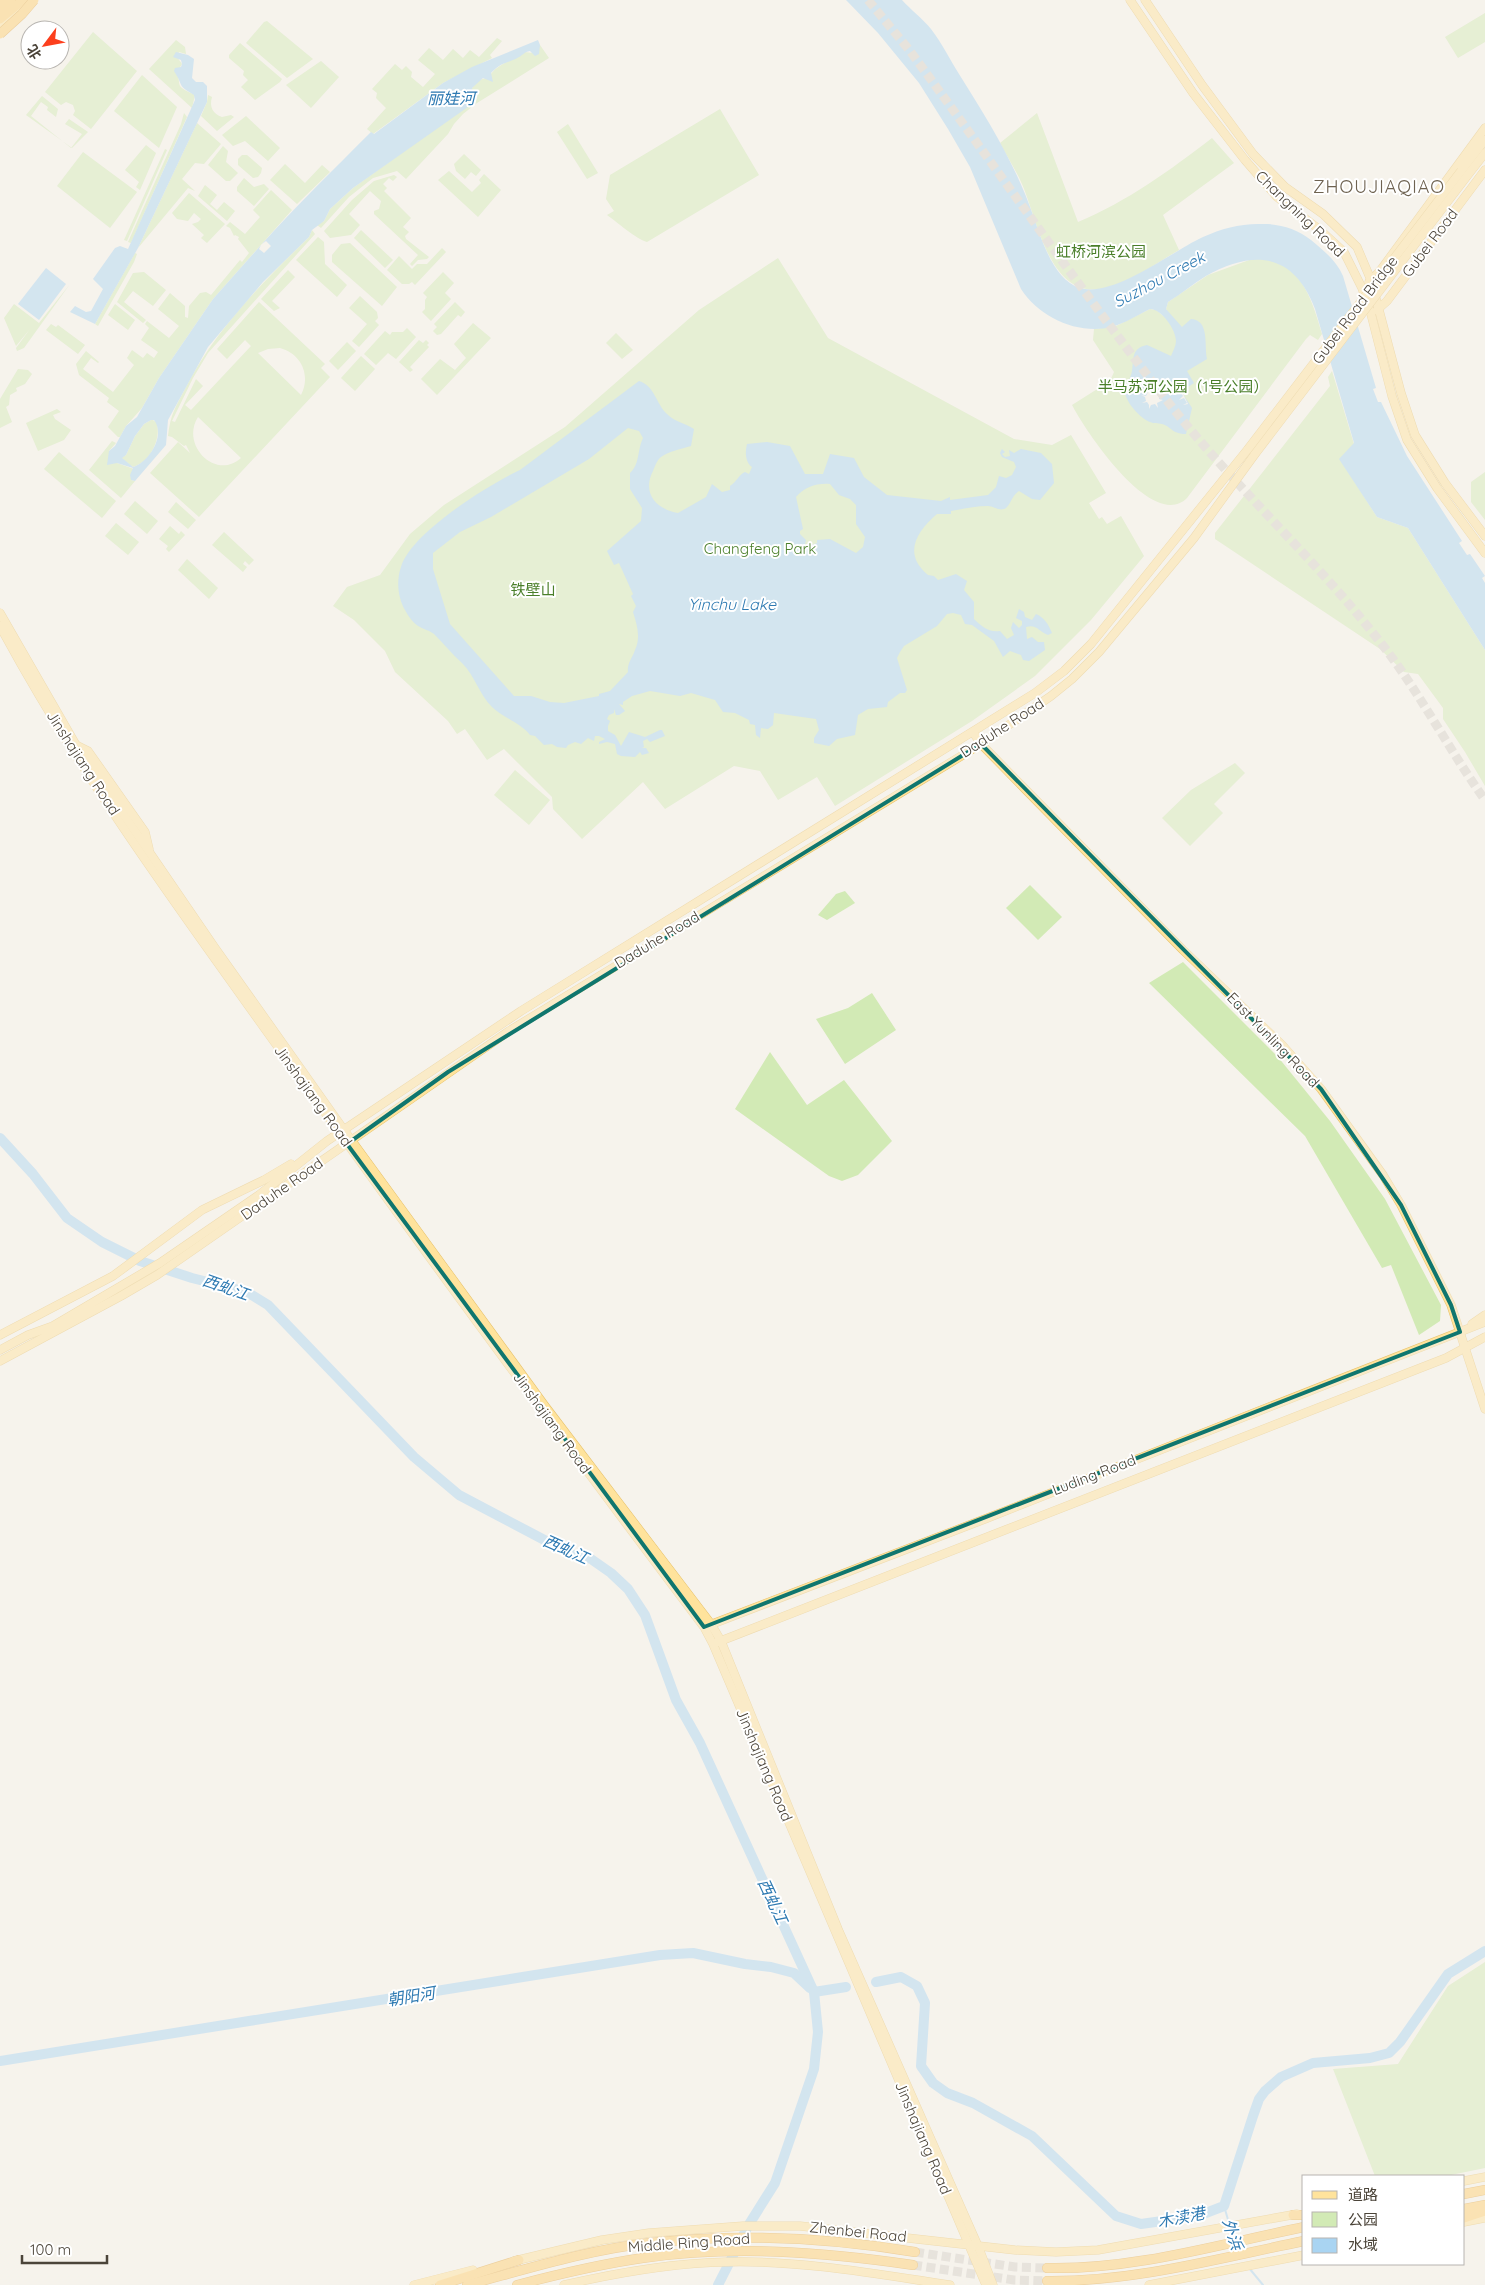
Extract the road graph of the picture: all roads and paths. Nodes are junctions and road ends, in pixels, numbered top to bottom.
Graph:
1 (11, 0) edge
2 (23, 0) edge
3 (28, 0) edge
4 (34, 0) edge
5 (38, 0) edge
6 (1130, 0) edge
7 (1144, 0) edge
8 (0, 9) edge
9 (0, 19) edge
10 (0, 25) edge
11 (0, 34) edge
12 (1485, 128) edge
13 (1485, 140) edge
14 (1485, 153) edge
15 (1485, 170) edge
16 (1464, 174) junction
17 (1371, 280) junction
18 (1362, 288) junction
19 (1379, 308) junction
20 (1371, 314) junction
21 (1252, 451) junction
22 (1485, 536) edge
23 (1485, 553) edge
24 (0, 613) edge
25 (0, 626) edge
26 (973, 732) junction
27 (981, 744) junction
28 (342, 1132) junction
29 (350, 1142) junction
30 (304, 1158) junction
31 (1485, 1315) edge
32 (1485, 1322) edge
33 (1460, 1332) junction
34 (0, 1335) edge
35 (1485, 1337) edge
36 (1485, 1344) edge
37 (1466, 1348) junction
38 (0, 1350) edge
39 (0, 1361) edge
40 (1485, 1410) edge
41 (708, 1625) junction
42 (721, 1641) junction
43 (713, 1644) junction
44 (1485, 2177) edge
45 (1465, 2181) edge
46 (1485, 2190) edge
47 (1465, 2194) edge
48 (1485, 2205) edge
49 (1465, 2209) edge
50 (1485, 2211) edge
51 (1302, 2214) edge
52 (1292, 2215) joint
53 (1465, 2218) edge
54 (1485, 2218) edge
55 (1465, 2222) edge
56 (1302, 2227) edge
57 (1302, 2241) edge
58 (969, 2244) junction
59 (978, 2246) junction
60 (915, 2252) tunnel mouth
61 (1302, 2255) edge
62 (519, 2260) junction
63 (913, 2265) tunnel mouth
64 (1047, 2268) tunnel mouth
65 (1047, 2281) dead end
66 (414, 2285) edge
67 (440, 2285) edge
68 (467, 2285) edge
69 (517, 2285) edge
70 (564, 2285) edge
71 (950, 2285) edge
72 (986, 2285) edge
73 (994, 2285) edge
74 (1149, 2285) edge

1 - 8 highway
2 - 9 highway
3 - 10 main road
4 - 11 highway, bridge
5 - 11 main road
6 - 18 main road, Changning Road
7 - 17 main road, Changning Road
12 - 17 main road, Gubei Road
13 - 16 main road
14 - 16 main road
15 - 19 main road, Gubei Road
16 - 21 main road, Gubei Road Bridge, bridge
17 - 18 main road, Gubei Road
17 - 19 main road, Changning Road
18 - 20 main road, Changning Road
19 - 20 main road, Gubei Road
19 - 22 main road, Changning Road
20 - 23 main road, Changning Road
21 - 26 main road, Daduhe Road
21 - 27 main road, Daduhe Road
24 - 28 main road, Jinshajiang Road
25 - 28 main road, Jinshajiang Road
26 - 27 main road, East Yunling Road
26 - 28 main road, Daduhe Road
27 - 29 main road, Daduhe Road
27 - 33 main road, East Yunling Road
28 - 29 main road, Jinshajiang Road
28 - 30 main road, Daduhe Road
29 - 39 main road, Daduhe Road
29 - 41 main road, Jinshajiang Road
30 - 34 main road, Daduhe Road
30 - 38 main road, Daduhe Road
31 - 33 main road
32 - 33 main road, Luding Road
33 - 37 main road, East Yunling Road
33 - 41 main road, Luding Road
35 - 37 main road, Luding Road
36 - 37 main road
37 - 40 main road, East Yunling Road
37 - 42 main road, Luding Road
41 - 42 main road, Jinshajiang Road
41 - 43 main road, Jinshajiang Road
42 - 43 main road, Luding Road
42 - 59 main road, Jinshajiang Road
43 - 58 main road, Jinshajiang Road
44 - 45 main road
46 - 47 highway
48 - 49 highway
50 - 53 highway
51 - 52 highway
52 - 59 main road, Zhenbei Road
54 - 55 main road
56 - 64 highway
57 - 65 highway
58 - 59 main road, Zhenbei Road
58 - 62 main road, Zhenbei Road
58 - 72 main road, Jinshajiang Road
59 - 73 main road, Jinshajiang Road
60 - 68 highway, Middle Ring Road
61 - 74 main road
62 - 66 main road, Zhenbei Road
62 - 67 highway
63 - 69 highway, Middle Ring Road
70 - 71 main road

